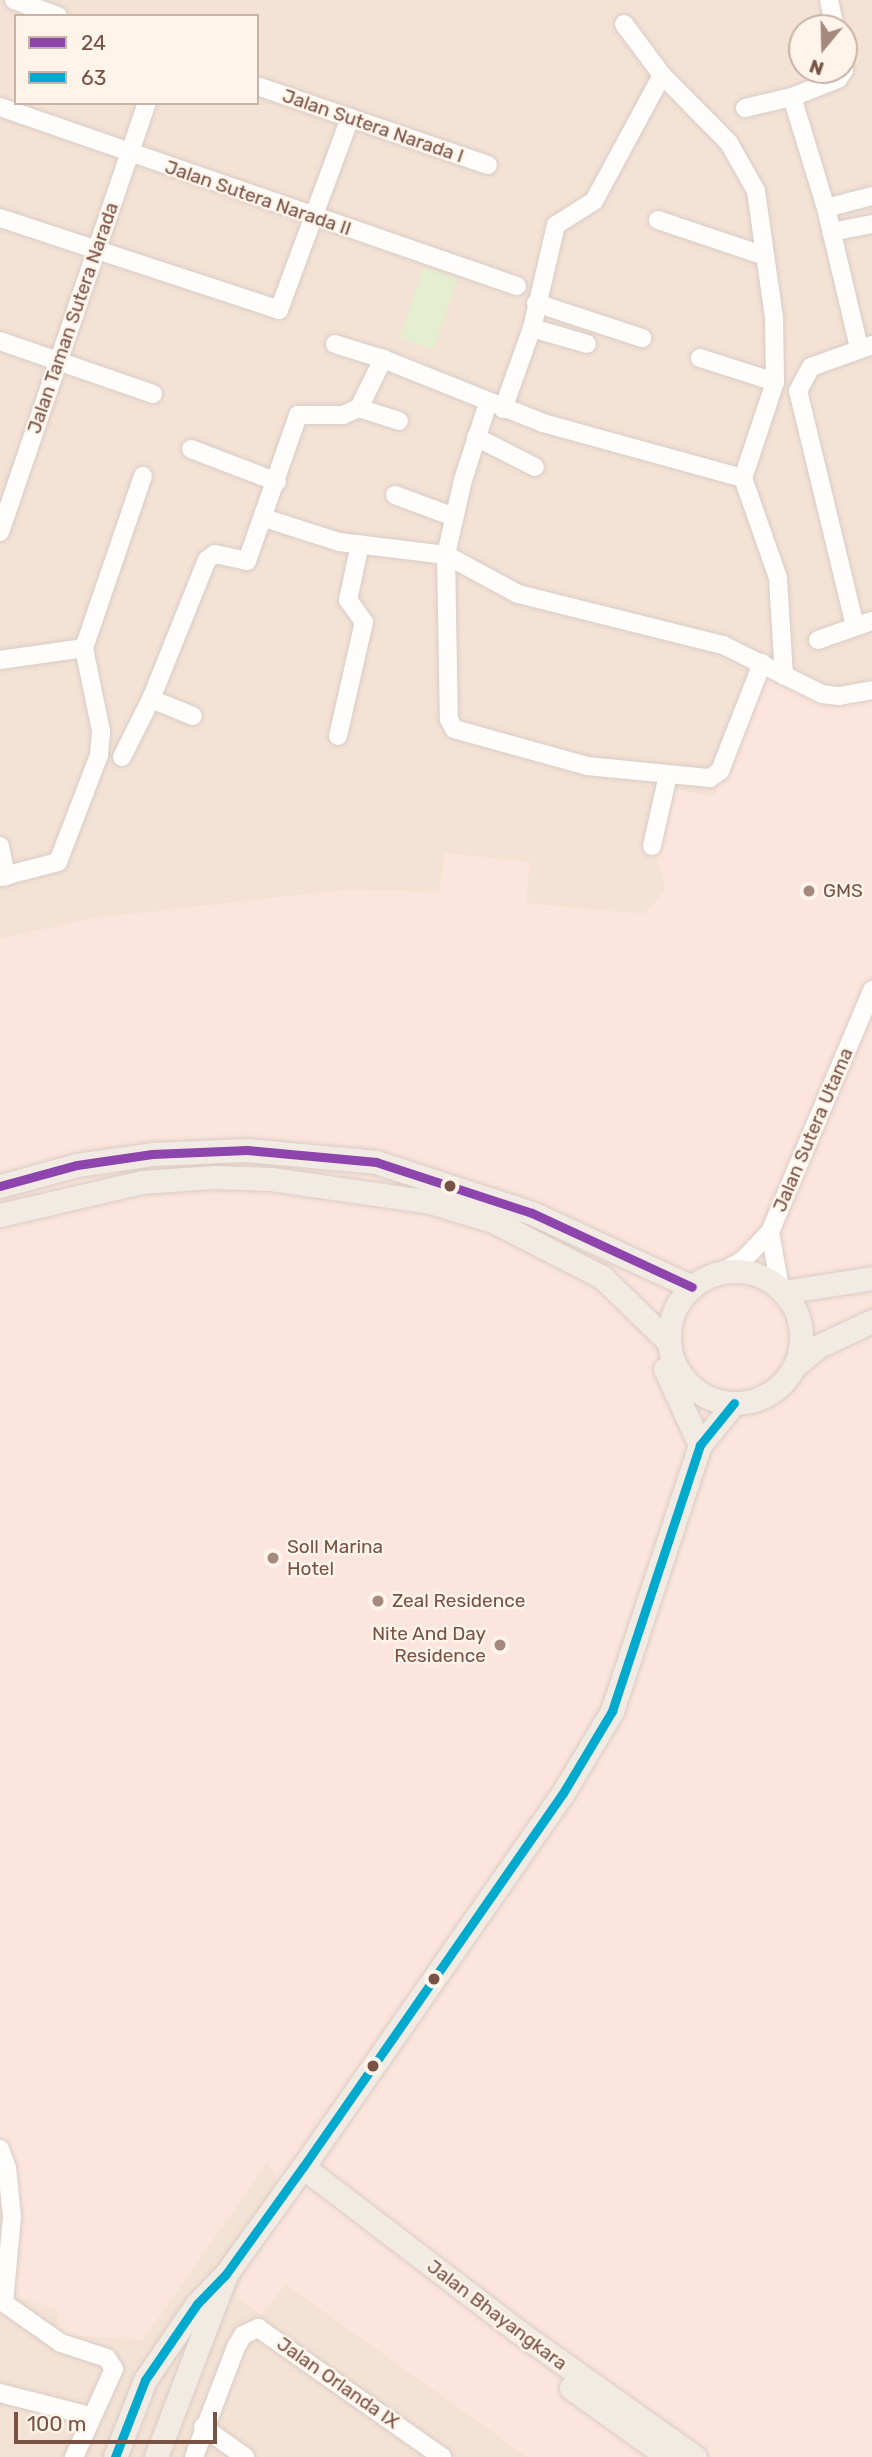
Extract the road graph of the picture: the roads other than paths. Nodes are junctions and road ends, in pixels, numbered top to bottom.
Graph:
1 (14, 0) edge
2 (52, 14) edge
3 (624, 24) dead end
4 (662, 75) junction
5 (825, 84) edge
6 (259, 87) edge
7 (792, 97) junction
8 (146, 105) edge
9 (0, 107) edge
10 (745, 108) dead end
11 (349, 118) junction
12 (130, 153) junction
13 (488, 165) dead end
14 (872, 196) edge
15 (826, 208) junction
16 (0, 218) edge
17 (316, 218) junction
18 (658, 220) dead end
19 (872, 223) edge
20 (831, 232) junction
21 (96, 252) junction
22 (765, 256) junction
23 (517, 286) dead end
24 (536, 303) junction
25 (532, 328) junction
26 (642, 338) dead end
27 (0, 341) edge
28 (335, 344) dead end
29 (587, 344) dead end
30 (866, 347) edge
31 (700, 358) dead end
32 (383, 359) junction
33 (59, 360) junction
34 (775, 382) junction
35 (153, 394) dead end
36 (496, 406) junction
37 (359, 408) junction
38 (399, 421) dead end
39 (476, 437) junction
40 (191, 449) dead end
41 (536, 467) dead end
42 (144, 476) dead end
43 (743, 478) junction
44 (277, 482) junction
45 (7, 487) edge
46 (395, 495) dead end
47 (454, 517) junction
48 (264, 518) junction
49 (0, 532) edge
50 (360, 544) junction
51 (446, 555) junction
52 (863, 623) edge
53 (818, 640) dead end
54 (84, 648) junction
55 (0, 660) edge
56 (762, 663) junction
57 (784, 676) junction
58 (872, 691) edge
59 (151, 699) junction
60 (193, 716) dead end
61 (338, 736) dead end
62 (122, 757) dead end
63 (668, 775) junction
64 (0, 846) edge
65 (652, 846) dead end
66 (3, 877) edge
67 (872, 990) edge
68 (0, 1186) edge
69 (0, 1215) edge
70 (770, 1232) junction
71 (720, 1273) junction
72 (872, 1278) edge
73 (692, 1287) junction
74 (781, 1290) junction
75 (640, 1309) junction
76 (872, 1321) edge
77 (669, 1342) junction
78 (796, 1365) junction
79 (734, 1403) junction
80 (701, 1445) junction
81 (0, 2149) edge
82 (299, 2173) junction
83 (6, 2216) edge
84 (226, 2274) junction
85 (2, 2303) edge
86 (0, 2393) edge
87 (90, 2416) junction
88 (203, 2427) junction
89 (74, 2457) edge
90 (115, 2457) edge
91 (156, 2457) edge
92 (194, 2457) edge
93 (245, 2457) edge
94 (442, 2457) edge
95 (668, 2457) edge
96 (695, 2457) edge

1 - 2 street
3 - 4 street
4 - 22 street
4 - 24 street
5 - 7 street
6 - 11 street, Jalan Sutera Narada I
7 - 10 street
7 - 15 street
8 - 12 street, Jalan Taman Sutera Narada
9 - 12 street, Jalan Sutera Narada II
11 - 13 street, Jalan Sutera Narada I
11 - 17 street
12 - 17 street, Jalan Sutera Narada II
12 - 21 street, Jalan Taman Sutera Narada
14 - 15 street
15 - 20 street
16 - 21 street
17 - 21 street
17 - 23 street, Jalan Sutera Narada II
18 - 22 street
19 - 20 street
20 - 30 street
21 - 33 street, Jalan Taman Sutera Narada
22 - 34 street
24 - 25 street
24 - 26 street
25 - 29 street
25 - 36 street
27 - 33 street
28 - 32 street
30 - 52 street
31 - 34 street
32 - 36 street
32 - 37 street
33 - 35 street
33 - 45 street, Jalan Taman Sutera Narada
34 - 43 street
36 - 39 street
36 - 43 street
37 - 38 street
37 - 44 street
39 - 41 street
39 - 47 street
40 - 44 street
42 - 54 street
43 - 57 street
44 - 48 street
45 - 49 street, Jalan Taman Sutera Narada
46 - 47 street
47 - 51 street
48 - 50 street
48 - 59 street
50 - 51 street
50 - 61 street
51 - 56 street
51 - 63 street
52 - 53 street
54 - 55 street
54 - 66 street
56 - 57 street
56 - 63 street
57 - 58 street
59 - 60 street
59 - 62 street
63 - 65 street
64 - 66 street
67 - 70 street, Jalan Sutera Utama
68 - 73 main road
69 - 75 main road
70 - 71 street, Jalan Sutera Utama
70 - 74 street, Jalan Sutera Utama
71 - 73 main road
71 - 74 main road
72 - 74 main road
73 - 77 main road
74 - 78 main road
75 - 77 main road
75 - 80 main road
76 - 78 main road
77 - 79 main road
78 - 79 main road
79 - 80 main road
80 - 82 main road
81 - 83 street
82 - 84 main road
82 - 95 main road, Jalan Bhayangkara
82 - 96 main road, Jalan Bhayangkara
83 - 85 street
84 - 90 main road
84 - 91 main road
85 - 87 street
86 - 87 street
87 - 89 street
88 - 92 street
88 - 93 street
88 - 94 street, Jalan Orlanda IX

